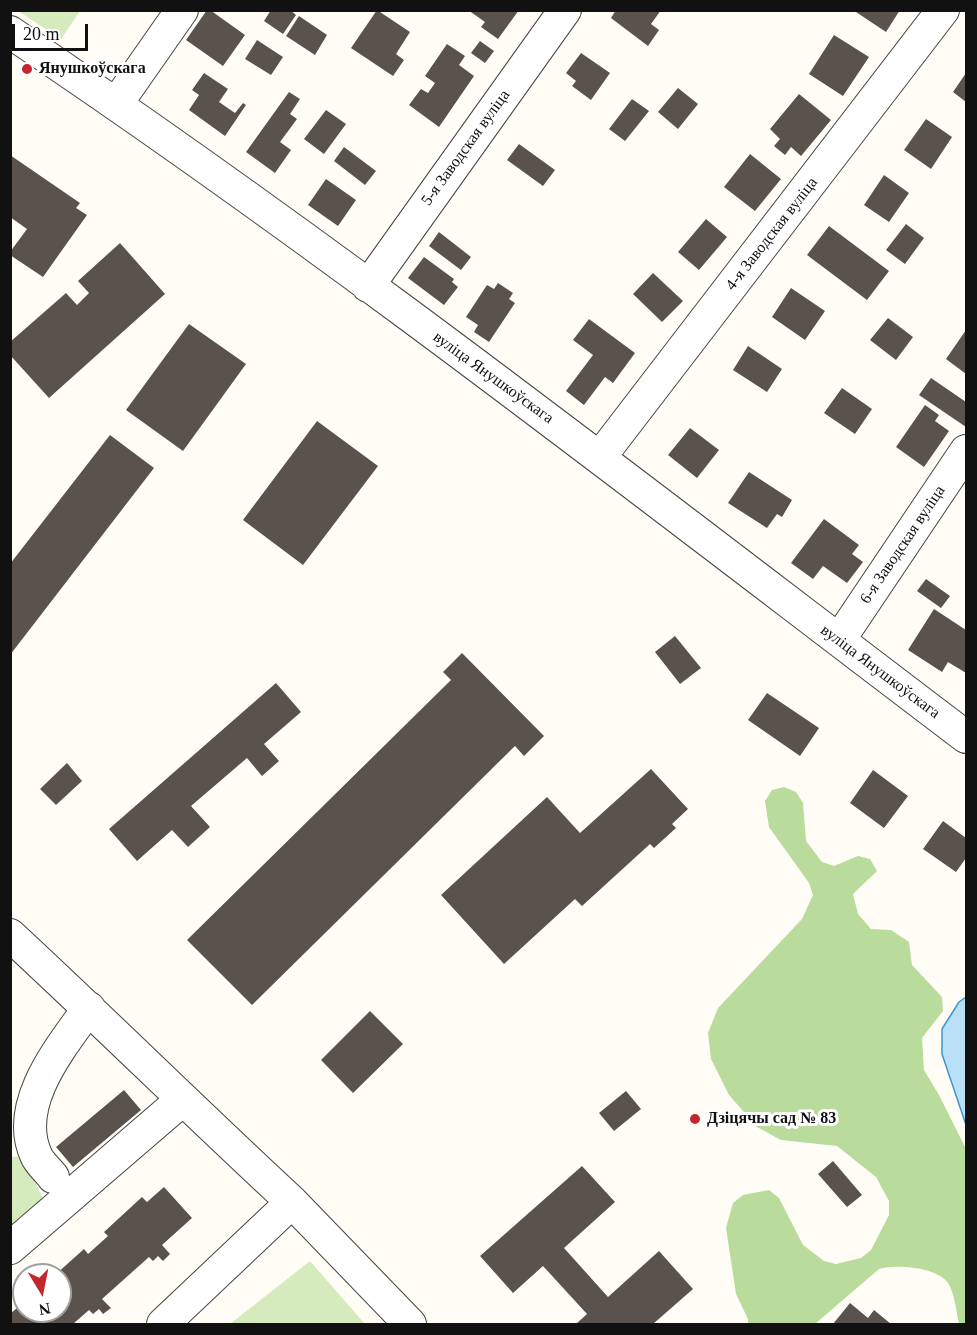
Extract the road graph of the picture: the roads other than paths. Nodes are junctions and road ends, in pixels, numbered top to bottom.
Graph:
1 (565, 10) edge
2 (944, 10) edge
3 (167, 22) edge
4 (10, 33) edge
5 (117, 103) junction
6 (368, 286) junction
7 (966, 451) edge
8 (600, 457) junction
9 (838, 640) junction
10 (966, 737) edge
11 (10, 935) edge
12 (88, 1008) junction
13 (182, 1100) junction
14 (53, 1177) dead end
15 (292, 1202) junction
16 (10, 1248) edge
17 (163, 1324) edge
18 (410, 1324) edge

1 - 6 street, 5-я Заводская вуліца
2 - 8 street, 4-я Заводская вуліца
3 - 5 street
4 - 5 street, вуліца Янушкоўскага
5 - 6 street, вуліца Янушкоўскага
6 - 8 street, вуліца Янушкоўскага
7 - 9 street, 6-я Заводская вуліца
8 - 9 street, вуліца Янушкоўскага
9 - 10 street, вуліца Янушкоўскага
11 - 12 street
12 - 13 street
12 - 14 street
13 - 15 street
13 - 16 street
15 - 17 street
15 - 18 street

